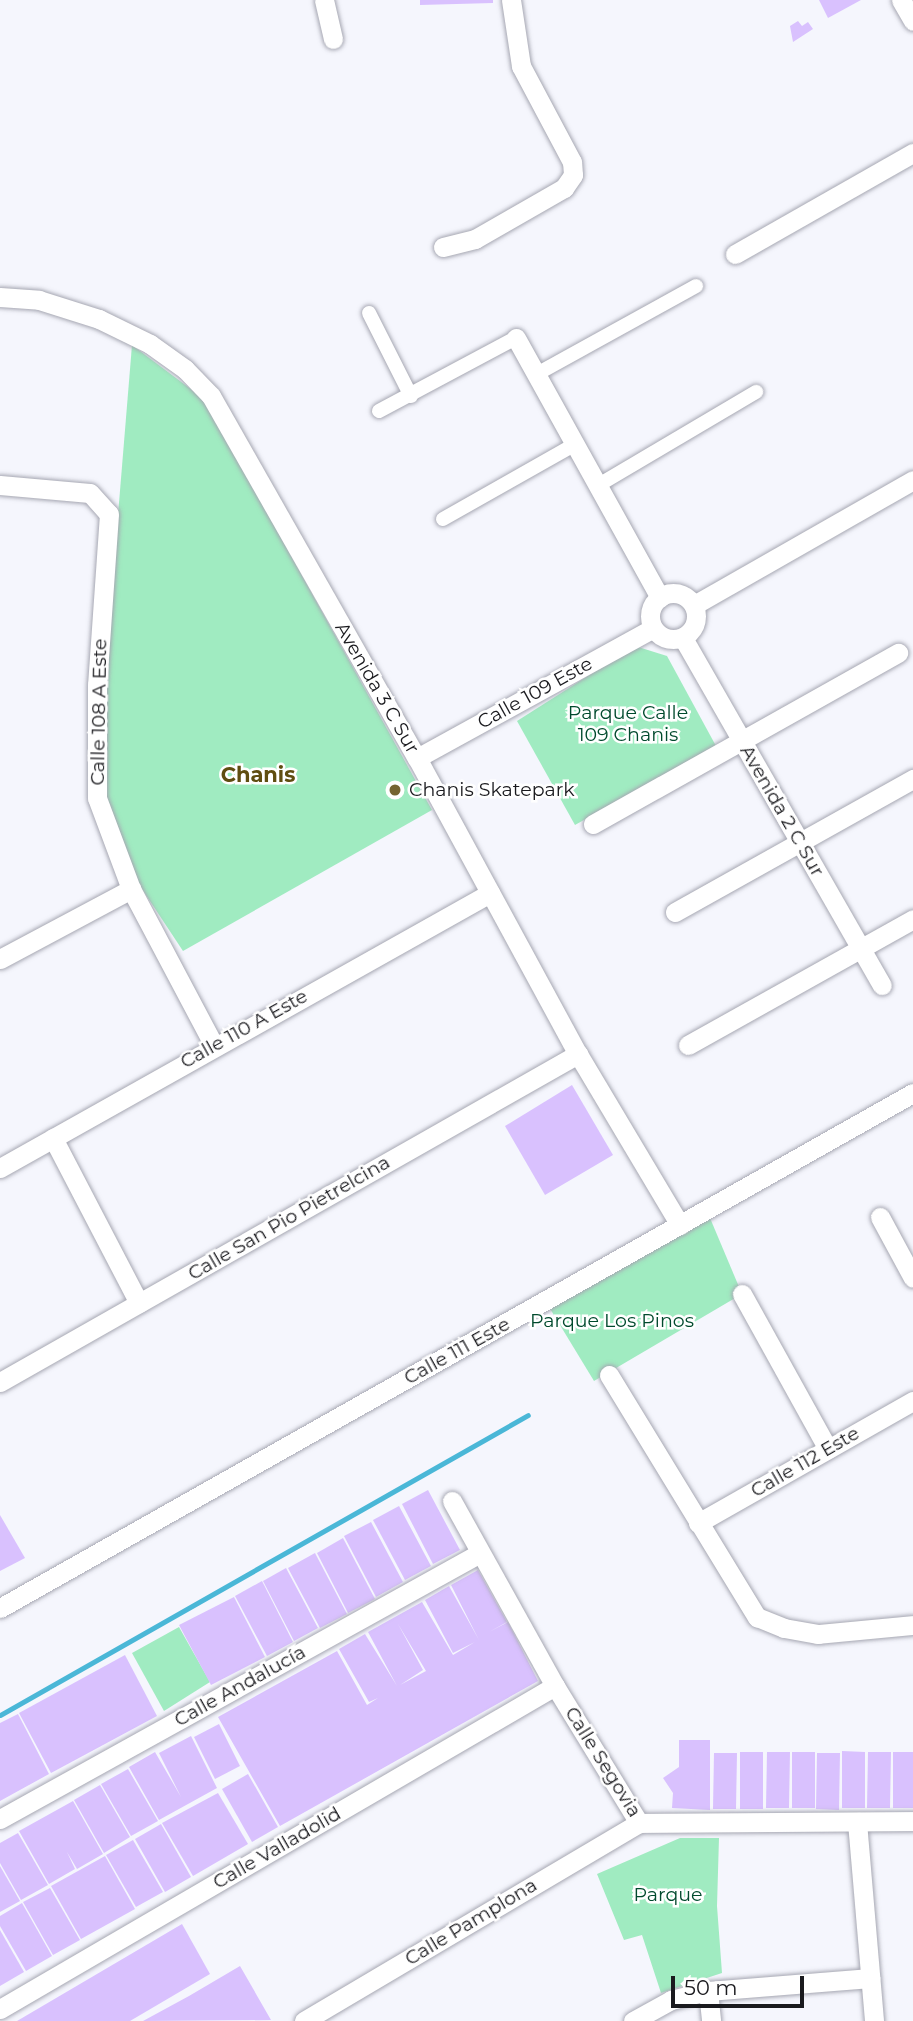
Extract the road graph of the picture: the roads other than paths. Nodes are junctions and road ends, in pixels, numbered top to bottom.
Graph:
1 (324, 0) edge
2 (511, 0) edge
3 (901, 0) edge
4 (913, 21) edge
5 (333, 39) dead end
6 (913, 153) edge
7 (443, 247) dead end
8 (735, 254) dead end
9 (696, 286) dead end
10 (0, 296) edge
11 (369, 313) dead end
12 (516, 338) joint
13 (535, 375) junction
14 (756, 392) dead end
15 (411, 396) junction
16 (379, 411) dead end
17 (574, 445) junction
18 (913, 480) edge
19 (0, 485) edge
20 (597, 486) junction
21 (443, 519) dead end
22 (660, 598) junction
23 (694, 605) junction
24 (653, 628) junction
25 (683, 638) junction
26 (898, 653) dead end
27 (742, 741) junction
28 (417, 758) junction
29 (913, 779) edge
30 (593, 824) dead end
31 (800, 842) junction
32 (131, 889) junction
33 (490, 893) junction
34 (675, 912) dead end
35 (913, 919) edge
36 (861, 948) junction
37 (0, 959) edge
38 (882, 985) dead end
39 (688, 1045) dead end
40 (214, 1046) junction
41 (579, 1054) junction
42 (913, 1093) edge
43 (53, 1138) junction
44 (0, 1168) edge
45 (880, 1217) dead end
46 (680, 1225) junction
47 (913, 1278) edge
48 (742, 1294) dead end
49 (139, 1303) junction
50 (609, 1375) dead end
51 (0, 1382) edge
52 (913, 1401) edge
53 (828, 1449) junction
54 (452, 1502) dead end
55 (698, 1523) junction
56 (480, 1553) junction
57 (0, 1608) edge
58 (913, 1625) edge
59 (555, 1686) junction
60 (0, 1819) edge
61 (913, 1821) edge
62 (857, 1822) junction
63 (639, 1823) junction
64 (870, 1978) junction
65 (708, 1991) junction
66 (0, 2009) edge
67 (304, 2021) edge
68 (633, 2021) edge
69 (711, 2021) edge
70 (874, 2021) edge

1 - 5 street
2 - 7 street
3 - 4 street
6 - 8 street
9 - 13 street
10 - 28 street, Avenida 3 C Sur
11 - 15 street
12 - 13 street
12 - 15 street
13 - 17 street
14 - 20 street
15 - 16 street
17 - 20 street
17 - 21 street
18 - 23 street
19 - 32 street, Calle 108 A Este
20 - 22 street
22 - 23 street
22 - 24 street
23 - 25 street
24 - 25 street
24 - 28 street, Calle 109 Este
25 - 27 street, Avenida 2 C Sur
26 - 27 street
27 - 30 street
27 - 31 street, Avenida 2 C Sur
28 - 33 street, Avenida 3 C Sur
29 - 31 street
31 - 34 street
31 - 36 street, Avenida 2 C Sur
32 - 37 street
32 - 40 street, Calle 108 A Este
33 - 40 street, Calle 110 A Este
33 - 41 street, Avenida 3 C Sur
35 - 36 street
36 - 38 street, Avenida 2 C Sur
36 - 39 street
40 - 43 street, Calle 110 A Este
41 - 46 street, Avenida 3 C Sur
41 - 49 street, Calle San Pio Pietrelcina
42 - 46 street, Calle 111 Este
43 - 44 street, Calle 110 A Este
43 - 49 street
45 - 47 street
46 - 57 street, Calle 111 Este
48 - 53 street
49 - 51 street, Calle San Pio Pietrelcina
50 - 55 street
52 - 53 street, Calle 112 Este
53 - 55 street, Calle 112 Este
54 - 56 street, Calle Segovia
55 - 58 street
56 - 59 street, Calle Segovia
56 - 60 street, Calle Andalucía
59 - 63 street, Calle Segovia
59 - 66 street, Calle Valladolid
61 - 62 street, Calle Segovia
62 - 63 street, Calle Segovia
62 - 64 street
63 - 67 street, Calle Pamplona
64 - 65 street
64 - 70 street
65 - 68 street
65 - 69 street

